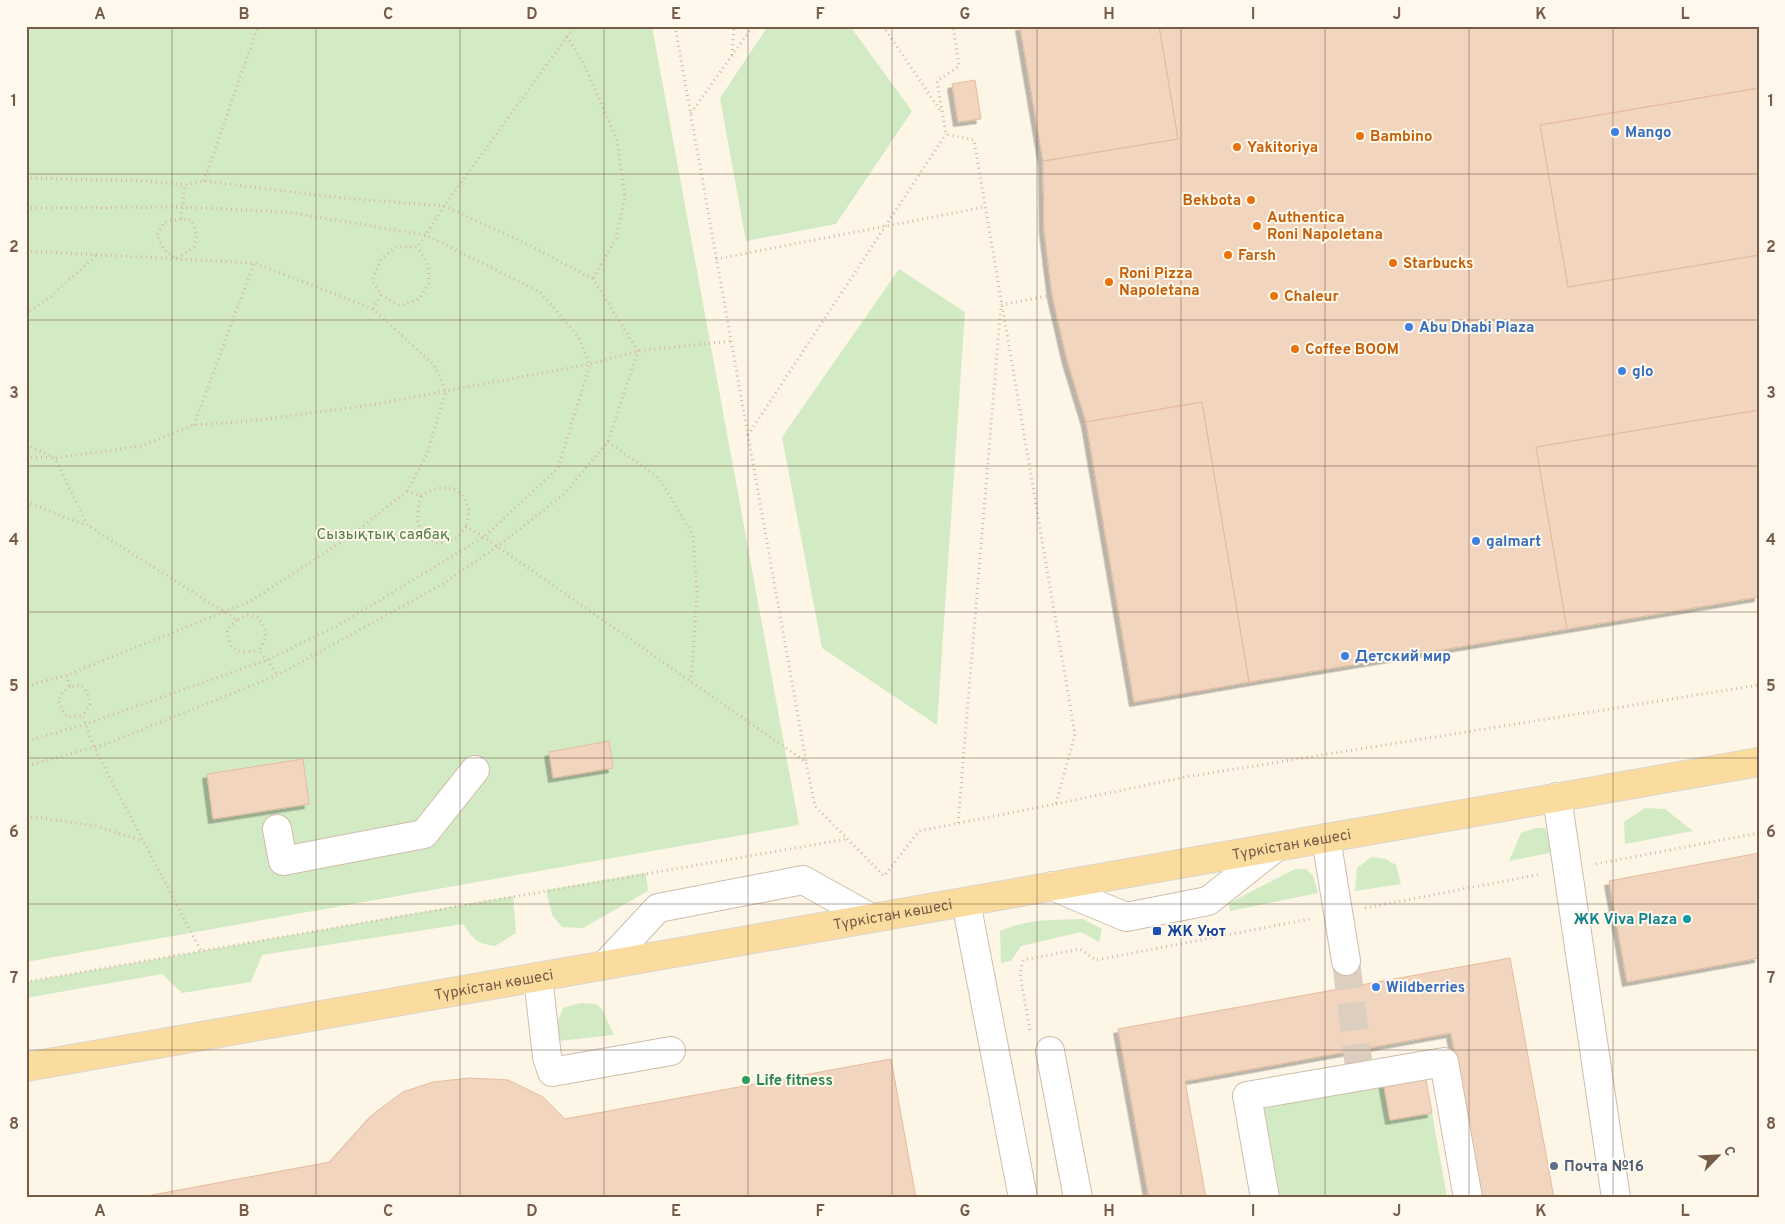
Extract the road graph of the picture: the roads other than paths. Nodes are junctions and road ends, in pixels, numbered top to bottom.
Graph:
1 (1759, 762) edge
2 (475, 770) dead end
3 (1557, 797) junction
4 (277, 829) dead end
5 (1326, 838) junction
6 (1276, 847) junction
7 (1052, 886) junction
8 (966, 902) junction
9 (870, 918) junction
10 (1346, 961) tunnel mouth
11 (605, 965) junction
12 (538, 977) junction
13 (671, 1051) dead end
14 (1050, 1052) dead end
15 (26, 1067) edge
16 (1023, 1198) edge
17 (1078, 1198) edge
18 (1265, 1198) edge
19 (1468, 1198) edge
20 (1616, 1198) edge

1 - 3 main road, Түркістан көшесі
2 - 4 lane
3 - 5 main road, Түркістан көшесі
3 - 20 lane
5 - 6 main road, Түркістан көшесі
5 - 10 lane
6 - 7 main road, Түркістан көшесі
6 - 7 lane
7 - 8 main road, Түркістан көшесі
8 - 9 main road, Түркістан көшесі
8 - 16 lane
9 - 11 main road, Түркістан көшесі
9 - 11 lane
11 - 12 main road, Түркістан көшесі
12 - 13 lane
12 - 15 main road, Түркістан көшесі
14 - 17 lane
18 - 19 lane

